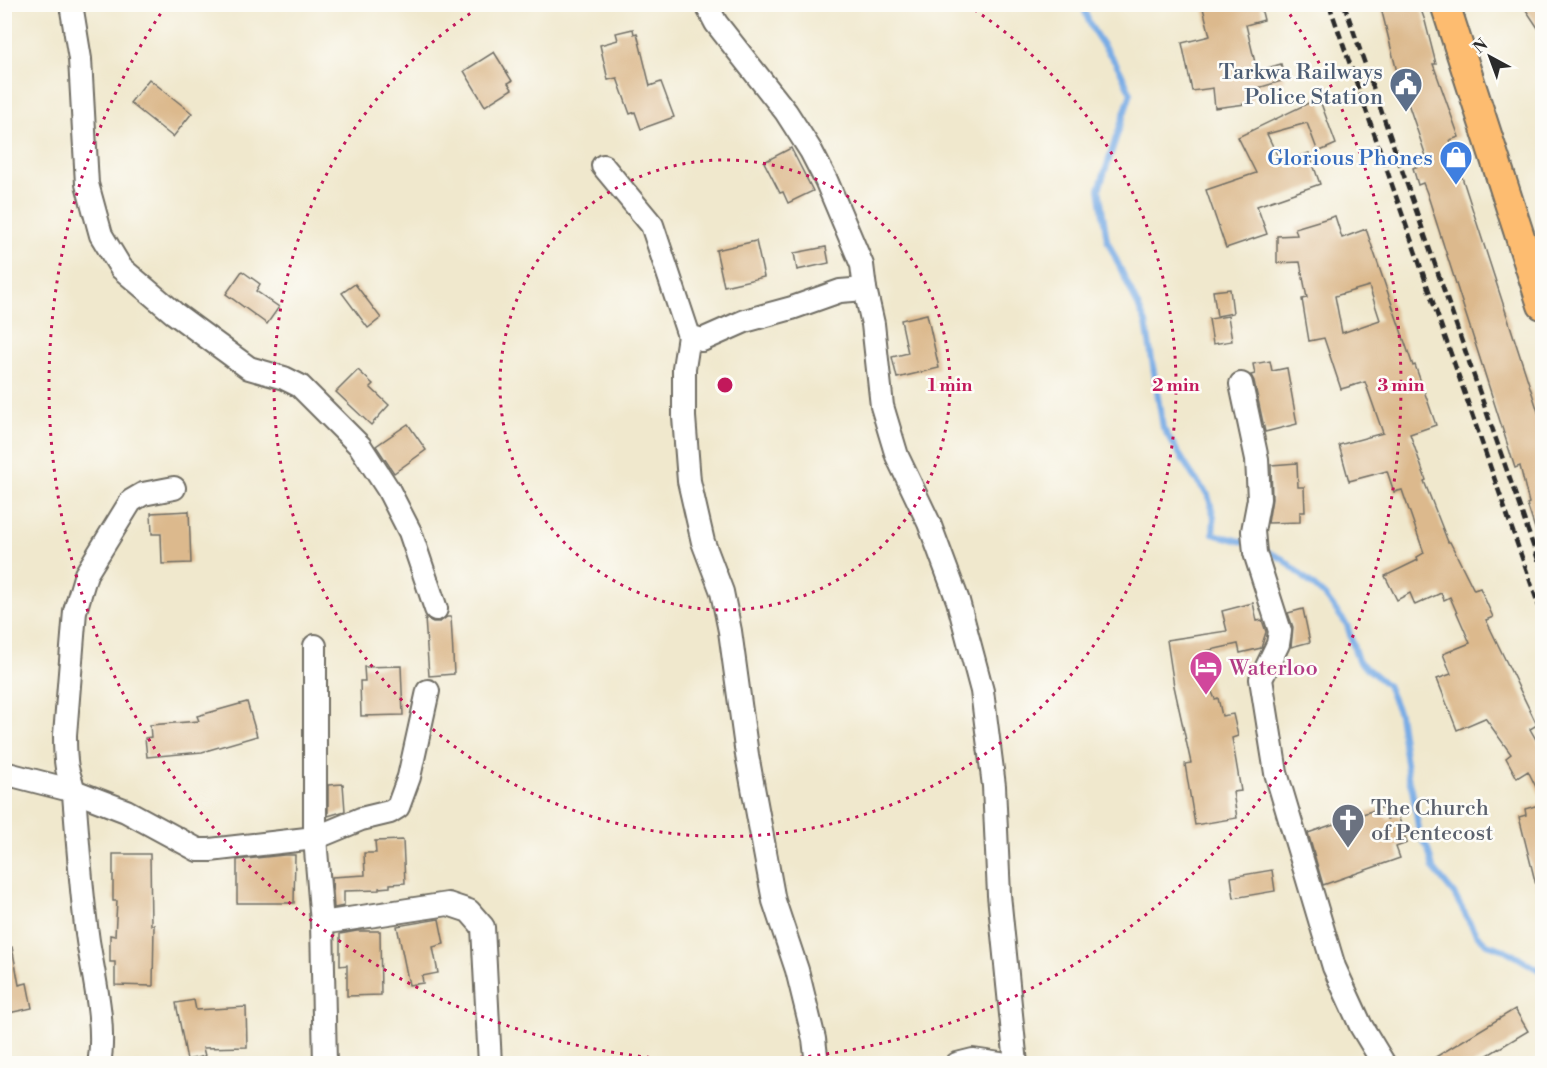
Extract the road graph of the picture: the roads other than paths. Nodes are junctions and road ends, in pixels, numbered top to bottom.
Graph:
1 (71, 4) edge
2 (706, 4) edge
3 (1445, 4) edge
4 (603, 166) dead end
5 (865, 289) junction
6 (1542, 305) edge
7 (689, 336) junction
8 (1241, 384) dead end
9 (174, 488) dead end
10 (436, 609) dead end
11 (315, 646) dead end
12 (428, 691) dead end
13 (4, 773) edge
14 (74, 791) junction
15 (315, 838) junction
16 (322, 923) junction
17 (99, 1064) edge
18 (325, 1064) edge
19 (490, 1064) edge
20 (817, 1064) edge
21 (957, 1064) edge
22 (1000, 1064) edge
23 (1016, 1064) edge
24 (1384, 1064) edge

1 - 10 street
2 - 5 street
3 - 6 main road
4 - 7 street
5 - 7 street
5 - 23 street
7 - 20 street
8 - 24 street
9 - 14 street
11 - 15 street
12 - 15 street
13 - 14 street
14 - 15 street
14 - 17 street
15 - 16 street
16 - 18 street
16 - 19 street
21 - 22 street

